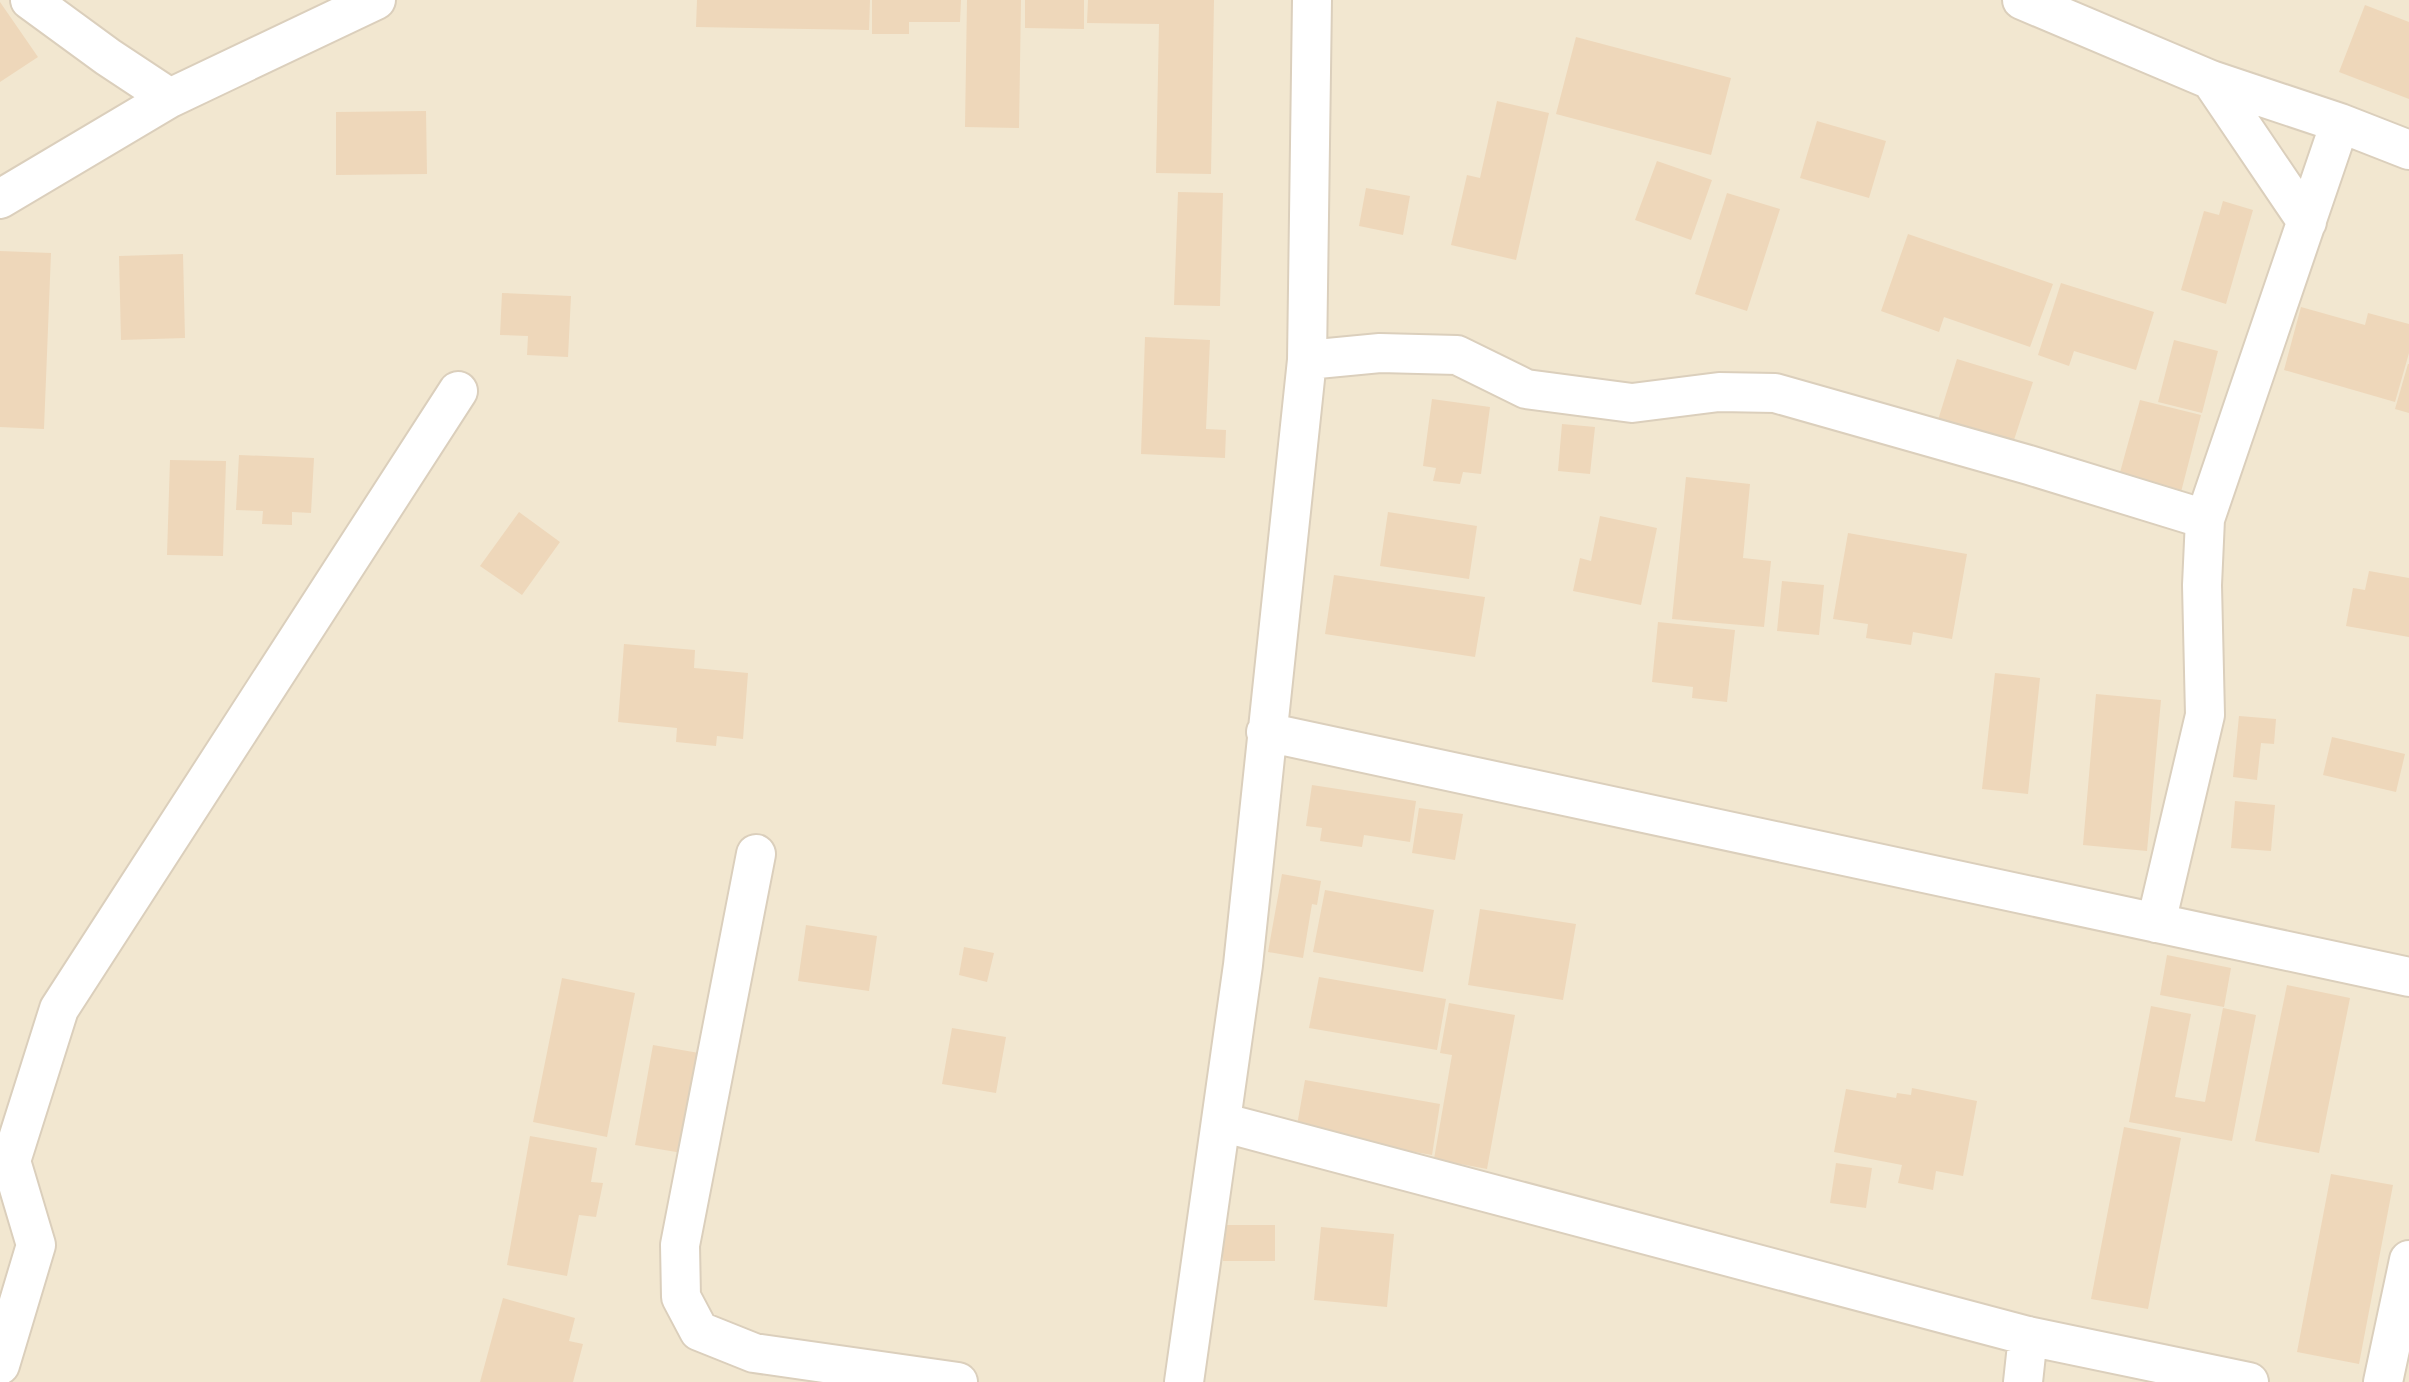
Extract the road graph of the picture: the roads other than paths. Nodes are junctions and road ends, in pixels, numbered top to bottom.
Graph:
1 (30, 0) edge
2 (376, 0) edge
3 (1312, 0) edge
4 (2022, 0) edge
5 (2211, 80) junction
6 (170, 98) junction
7 (2340, 122) junction
8 (2409, 150) edge
9 (0, 199) edge
10 (2306, 222) junction
11 (1307, 360) junction
12 (458, 391) dead end
13 (2205, 519) junction
14 (1266, 732) junction
15 (756, 854) dead end
16 (2156, 923) junction
17 (2409, 977) edge
18 (1221, 1122) junction
19 (2409, 1260) edge
20 (2028, 1336) junction
21 (0, 1365) edge
22 (958, 1382) edge
23 (1184, 1382) edge
24 (2022, 1382) edge
25 (2249, 1382) edge
26 (2383, 1382) edge

1 - 6 street
2 - 6 street
3 - 11 street
4 - 5 street
5 - 7 street
5 - 10 street
6 - 9 street
7 - 8 street
7 - 10 street
10 - 13 street
11 - 13 street
11 - 14 street
12 - 21 street
13 - 16 street
14 - 16 street
14 - 18 street
15 - 22 street
16 - 17 street
18 - 20 street
18 - 23 street
19 - 26 street
20 - 24 street
20 - 25 street

